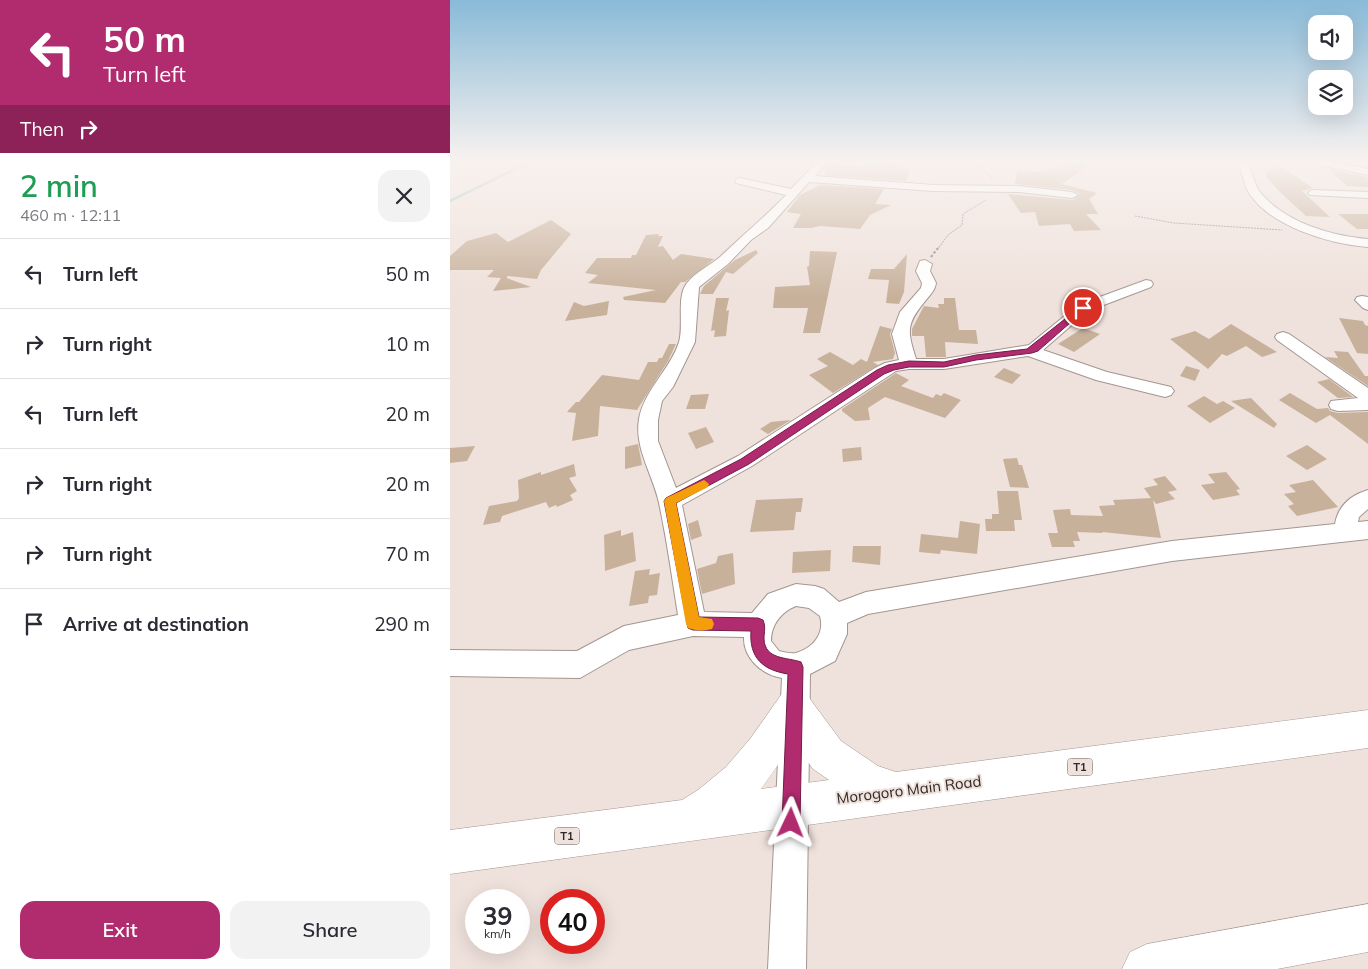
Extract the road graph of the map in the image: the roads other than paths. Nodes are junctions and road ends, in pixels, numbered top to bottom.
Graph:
1 (782, 206) edge
2 (1269, 206) edge
3 (1368, 243) edge
4 (925, 264) road end
5 (1146, 284) dead end
6 (1283, 338) dead end
7 (1029, 351) junction
8 (909, 364) junction
9 (1165, 391) dead end
10 (1368, 397) edge
11 (1368, 404) edge
12 (1338, 405) dead end
13 (1368, 498) edge
14 (670, 501) junction
15 (1357, 531) edge
16 (834, 616) junction
17 (693, 624) junction
18 (758, 625) junction
19 (450, 663) edge
20 (796, 667) junction
21 (794, 708) junction
22 (1368, 729) edge
23 (898, 792) junction
24 (792, 805) junction
25 (684, 820) junction
26 (450, 852) edge
27 (1368, 928) edge
28 (787, 969) edge
29 (1147, 969) edge

1 - 14 street
2 - 3 street
4 - 8 street
5 - 7 street
6 - 10 street
7 - 8 street
7 - 9 street
8 - 14 street
11 - 12 street
13 - 15 street
14 - 17 street
15 - 16 street
16 - 18 street
16 - 20 street
17 - 18 street
17 - 19 street
18 - 20 street
20 - 21 street
21 - 23 highway
21 - 24 street
21 - 25 highway
22 - 23 highway, Morogoro Main Road / T1
23 - 24 highway, Morogoro Main Road / T1
24 - 25 highway, Morogoro Main Road / T1
24 - 28 street
25 - 26 highway, Morogoro Main Road / T1
27 - 29 highway

